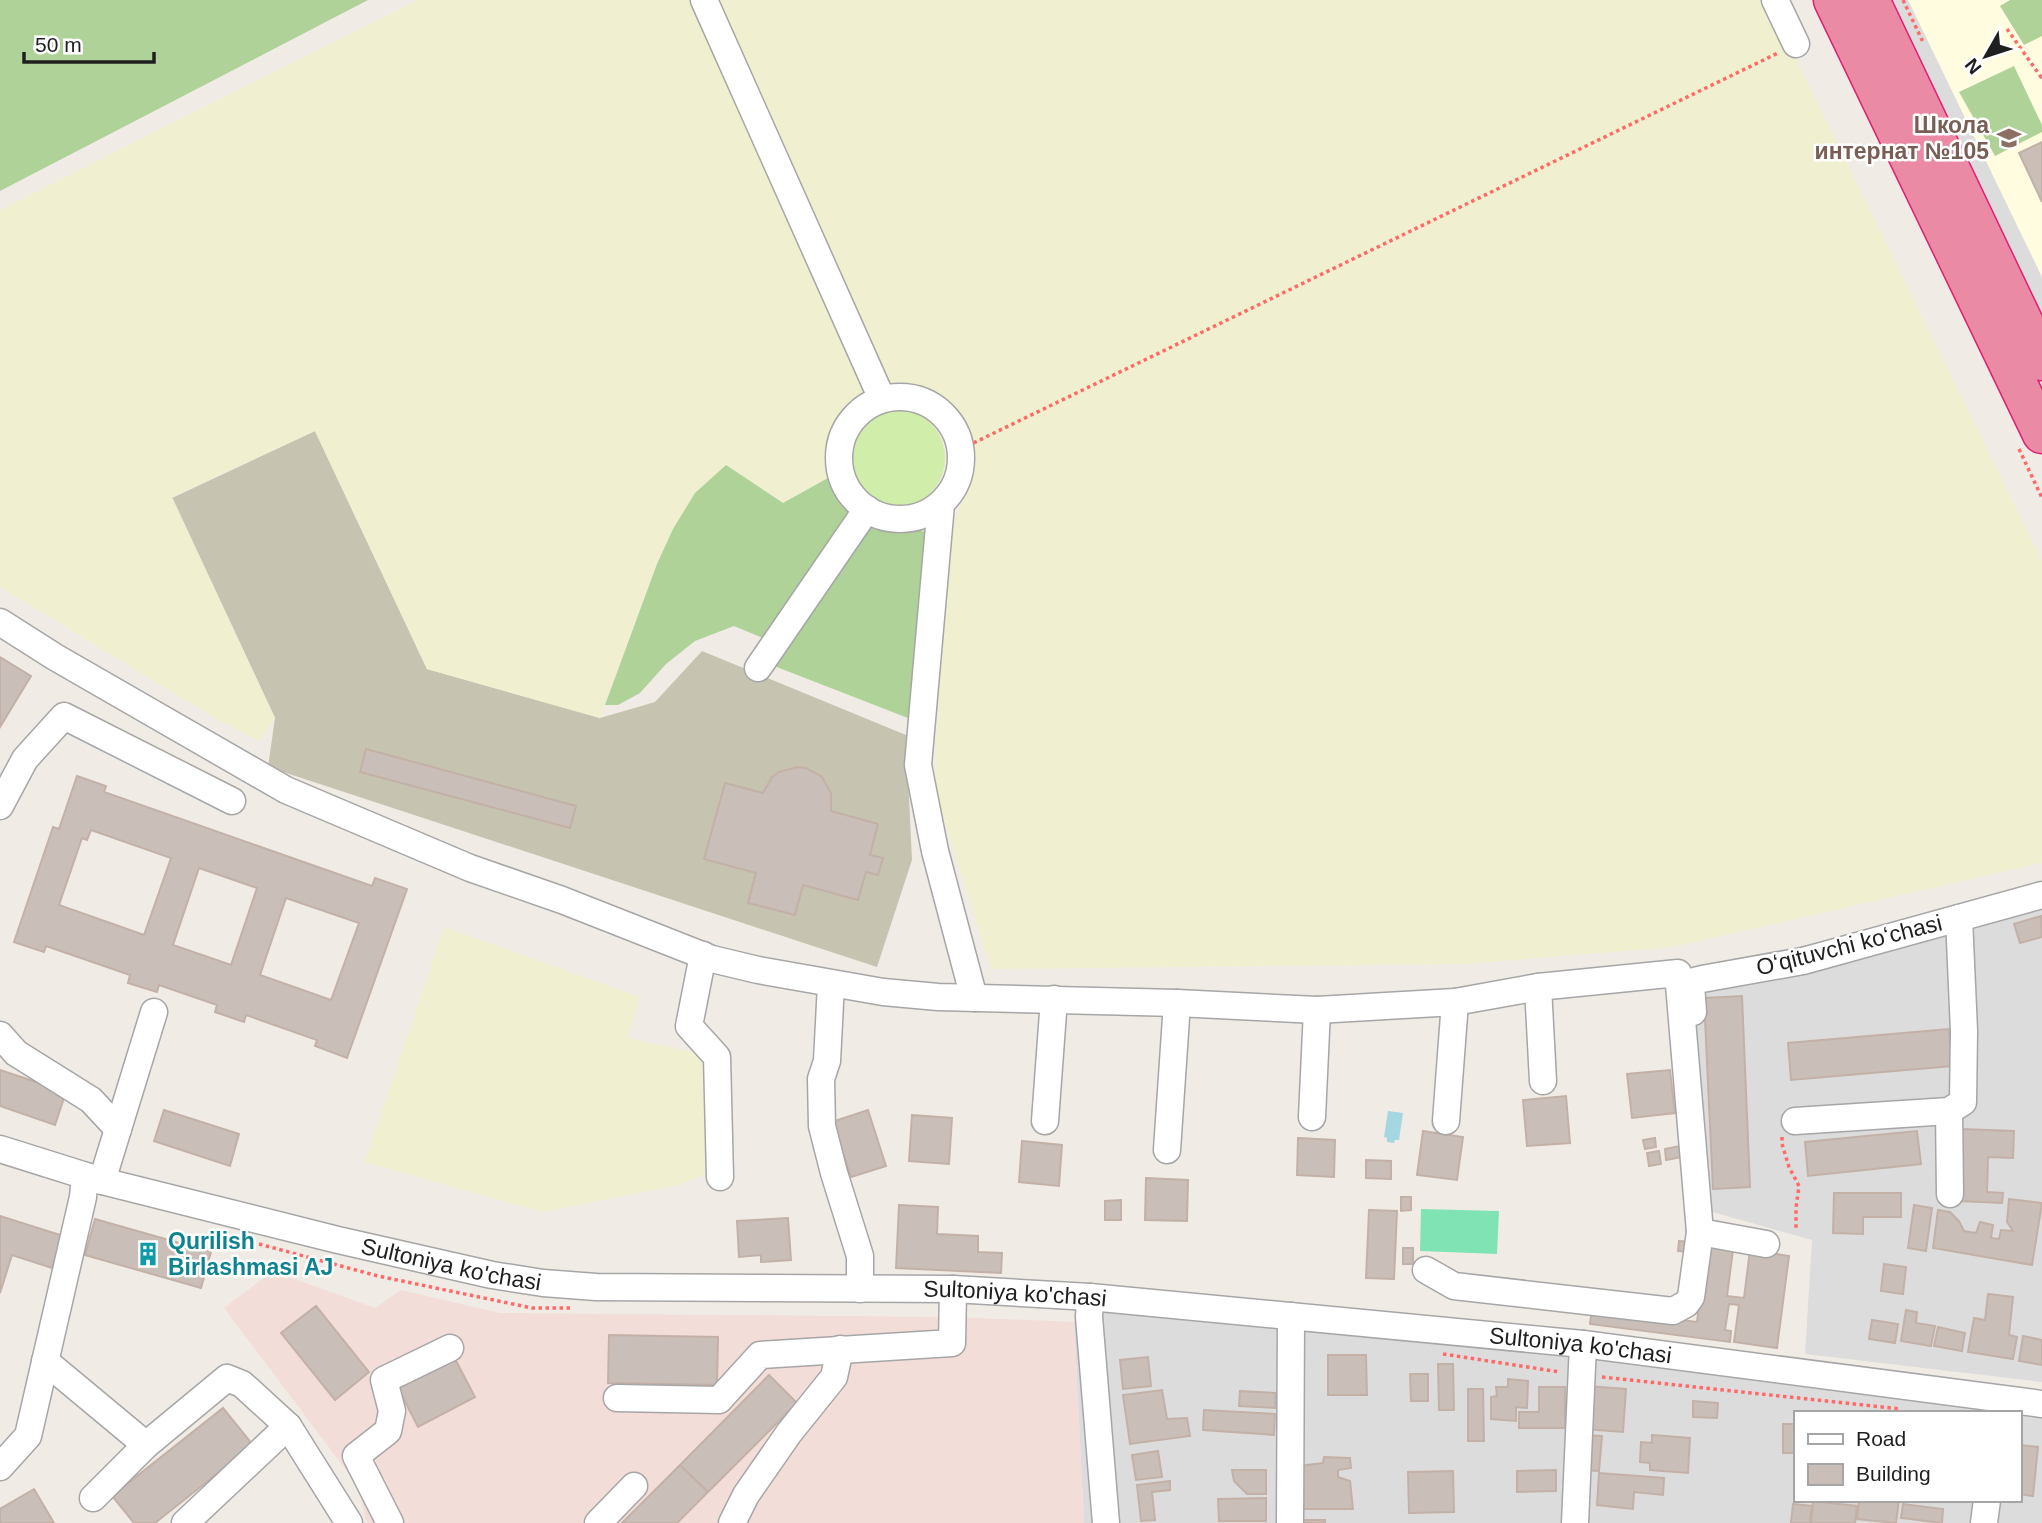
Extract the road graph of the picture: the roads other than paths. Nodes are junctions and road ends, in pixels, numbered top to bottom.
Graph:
1 (704, 0) edge
2 (1775, 0) edge
3 (1853, 2) edge
4 (1796, 44) road end
5 (2042, 361) edge
6 (882, 399) junction
7 (2029, 439) edge
8 (941, 504) junction
9 (867, 509) junction
10 (0, 622) edge
11 (758, 668) dead end
12 (232, 801) dead end
13 (0, 806) edge
14 (2042, 895) edge
15 (1959, 918) junction
16 (703, 955) junction
17 (831, 984) junction
18 (1538, 987) junction
19 (974, 998) junction
20 (1054, 999) junction
21 (1455, 1002) junction
22 (1177, 1003) junction
23 (1317, 1010) junction
24 (154, 1012) dead end
25 (0, 1035) edge
26 (1543, 1081) dead end
27 (1950, 1111) junction
28 (1312, 1117) dead end
29 (1045, 1121) dead end
30 (1446, 1121) dead end
31 (1795, 1121) road end
32 (118, 1129) junction
33 (0, 1149) edge
34 (1167, 1150) dead end
35 (720, 1177) dead end
36 (94, 1178) junction
37 (1709, 1187) dead end
38 (1950, 1194) dead end
39 (1700, 1232) junction
40 (1766, 1244) dead end
41 (1426, 1270) dead end
42 (860, 1289) junction
43 (953, 1289) junction
44 (1090, 1297) junction
45 (1291, 1316) junction
46 (1583, 1344) junction
47 (450, 1348) dead end
48 (840, 1349) junction
49 (45, 1362) junction
50 (617, 1398) dead end
51 (2042, 1404) edge
52 (1996, 1405) edge
53 (288, 1426) junction
54 (146, 1445) junction
55 (0, 1466) edge
56 (634, 1486) dead end
57 (93, 1498) dead end
58 (1987, 1502) edge
59 (185, 1523) edge
60 (349, 1523) edge
61 (390, 1523) edge
62 (598, 1523) edge
63 (732, 1523) edge
64 (1106, 1523) edge
65 (1290, 1523) edge
66 (1575, 1523) edge
67 (1984, 1523) edge

1 - 6 street
2 - 4 street
3 - 5 highway
3 - 7 highway
6 - 8 street
6 - 9 street
8 - 9 street
8 - 19 street
9 - 11 street
10 - 16 street
12 - 13 street
14 - 15 street, Oʻqituvchi koʻchasi
15 - 27 street
15 - 37 street, Oʻqituvchi koʻchasi
16 - 17 street
16 - 35 street
17 - 19 street
17 - 42 street
18 - 21 street
18 - 26 street
18 - 39 street
19 - 20 street
20 - 22 street
20 - 29 street
21 - 23 street
21 - 30 street
22 - 23 street
22 - 34 street
23 - 28 street
24 - 32 street
25 - 32 street
27 - 31 street
27 - 38 street
32 - 36 street
33 - 36 street, Sultoniya ko'chasi
36 - 42 street, Sultoniya ko'chasi
36 - 49 street
39 - 40 street
39 - 41 street
42 - 43 street, Sultoniya ko'chasi
43 - 44 street, Sultoniya ko'chasi
43 - 48 street
44 - 45 street, Sultoniya ko'chasi
44 - 64 street
45 - 46 street, Sultoniya ko'chasi
45 - 65 street
46 - 52 street, Sultoniya ko'chasi
46 - 66 street
47 - 61 street
48 - 50 street
48 - 63 street
49 - 54 street
49 - 55 street
51 - 52 street, Sultoniya ko'chasi
53 - 54 street
53 - 59 street
53 - 60 street
54 - 57 street
56 - 62 street
58 - 67 street

